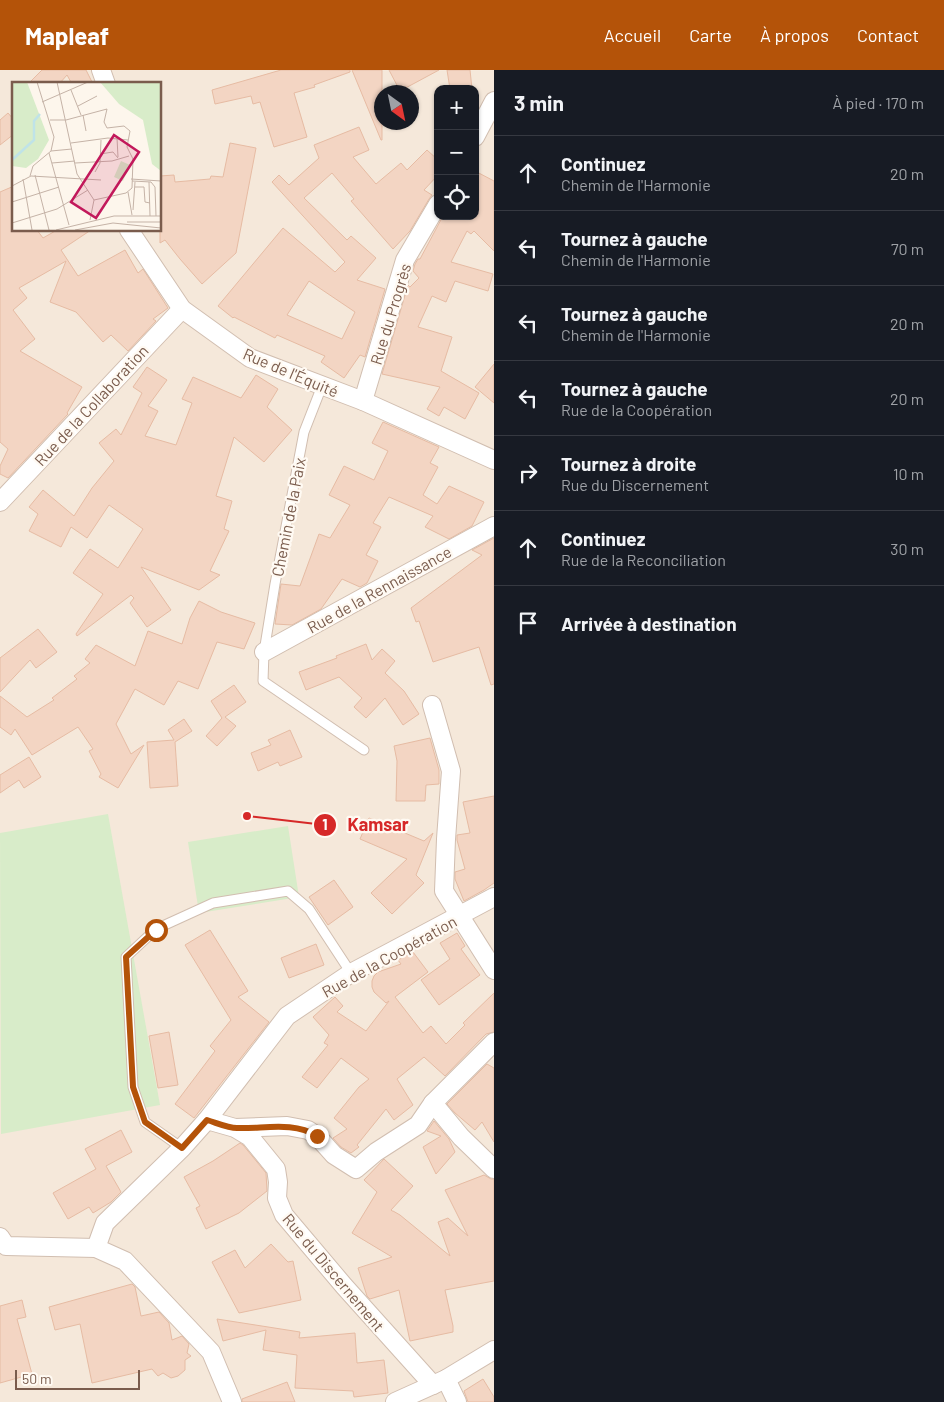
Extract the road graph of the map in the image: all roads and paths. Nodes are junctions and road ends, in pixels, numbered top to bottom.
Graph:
1 (101, 70) edge
2 (105, 82) edge
3 (494, 101) edge
4 (479, 130) edge
5 (434, 211) edge
6 (130, 231) edge
7 (182, 309) junction
8 (322, 386) junction
9 (363, 401) junction
10 (494, 460) edge
11 (0, 502) edge
12 (494, 526) edge
13 (264, 652) junction
14 (432, 706) dead end
15 (364, 750) dead end
16 (494, 897) edge
17 (460, 916) junction
18 (494, 970) edge
19 (351, 973) junction
20 (494, 1042) edge
21 (433, 1104) junction
22 (207, 1120) junction
23 (235, 1128) junction
24 (182, 1148) junction
25 (494, 1169) edge
26 (0, 1237) edge
27 (96, 1248) junction
28 (494, 1350) edge
29 (439, 1382) junction
30 (232, 1402) edge
31 (395, 1402) edge
32 (457, 1402) edge

1 - 2 street
3 - 4 street
5 - 9 street, Rue du Progrès
6 - 7 street, Rue de l'Équité
7 - 8 street, Rue de l'Équité
7 - 11 street, Rue de la Collaboration
8 - 9 street, Rue de l'Équité
8 - 13 lane, Chemin de la Paix
9 - 10 street, Rue de l'Équité
12 - 13 street, Rue de la Rennaissance
13 - 15 lane, Chemin de la Paix
14 - 17 street
16 - 17 street, Rue de la Coopération
17 - 18 street
17 - 19 street, Rue de la Coopération
19 - 22 street, Rue de la Coopération
19 - 24 lane
20 - 21 street
21 - 23 street
21 - 25 street
22 - 23 street, Rue du Discernement
22 - 24 street, Rue de la Coopération
23 - 29 street, Rue du Discernement
24 - 27 street, Rue de la Coopération
26 - 27 street
27 - 30 street
28 - 29 street
29 - 31 street
29 - 32 street, Rue du Discernement

